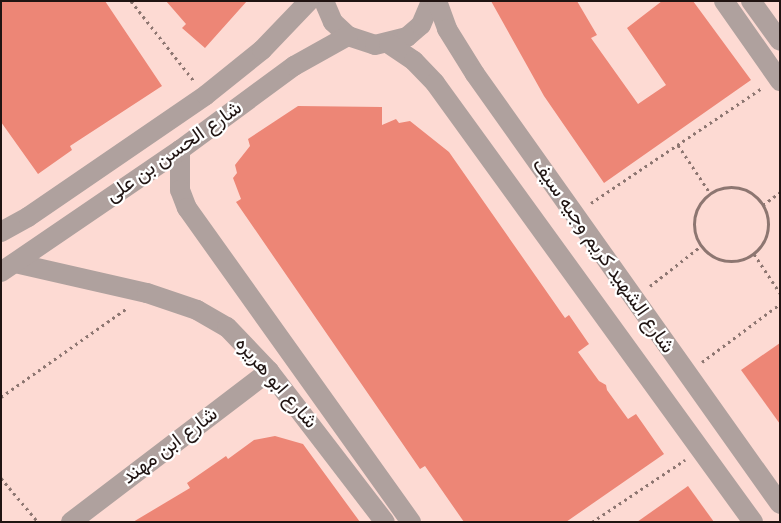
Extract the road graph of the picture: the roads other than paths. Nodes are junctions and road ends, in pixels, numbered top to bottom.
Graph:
1 (309, 1) edge
2 (324, 1) edge
3 (431, 1) edge
4 (437, 1) edge
5 (724, 1) edge
6 (751, 1) edge
7 (348, 36) junction
8 (780, 41) edge
9 (389, 44) junction
10 (778, 80) edge
11 (180, 150) junction
12 (1, 232) edge
13 (8, 267) edge
14 (269, 371) junction
15 (780, 504) edge
16 (71, 522) edge
17 (385, 522) edge
18 (410, 522) edge
19 (753, 522) edge

1 - 12 street, شارع الحسن بن على
2 - 7 street
3 - 9 street
4 - 15 street, شارع الشهيد كريم وجيه سيف
5 - 10 street
6 - 8 street
7 - 9 street
7 - 11 street, شارع الحسن بن على
9 - 19 street, شارع الشهيد كريم وجيه سيف
11 - 13 street, شارع الحسن بن على
11 - 18 street, شارع ابو هريره
13 - 14 street, شارع ابو هريره
14 - 16 street, شارع ابن مهند
14 - 17 street, شارع ابو هريره

